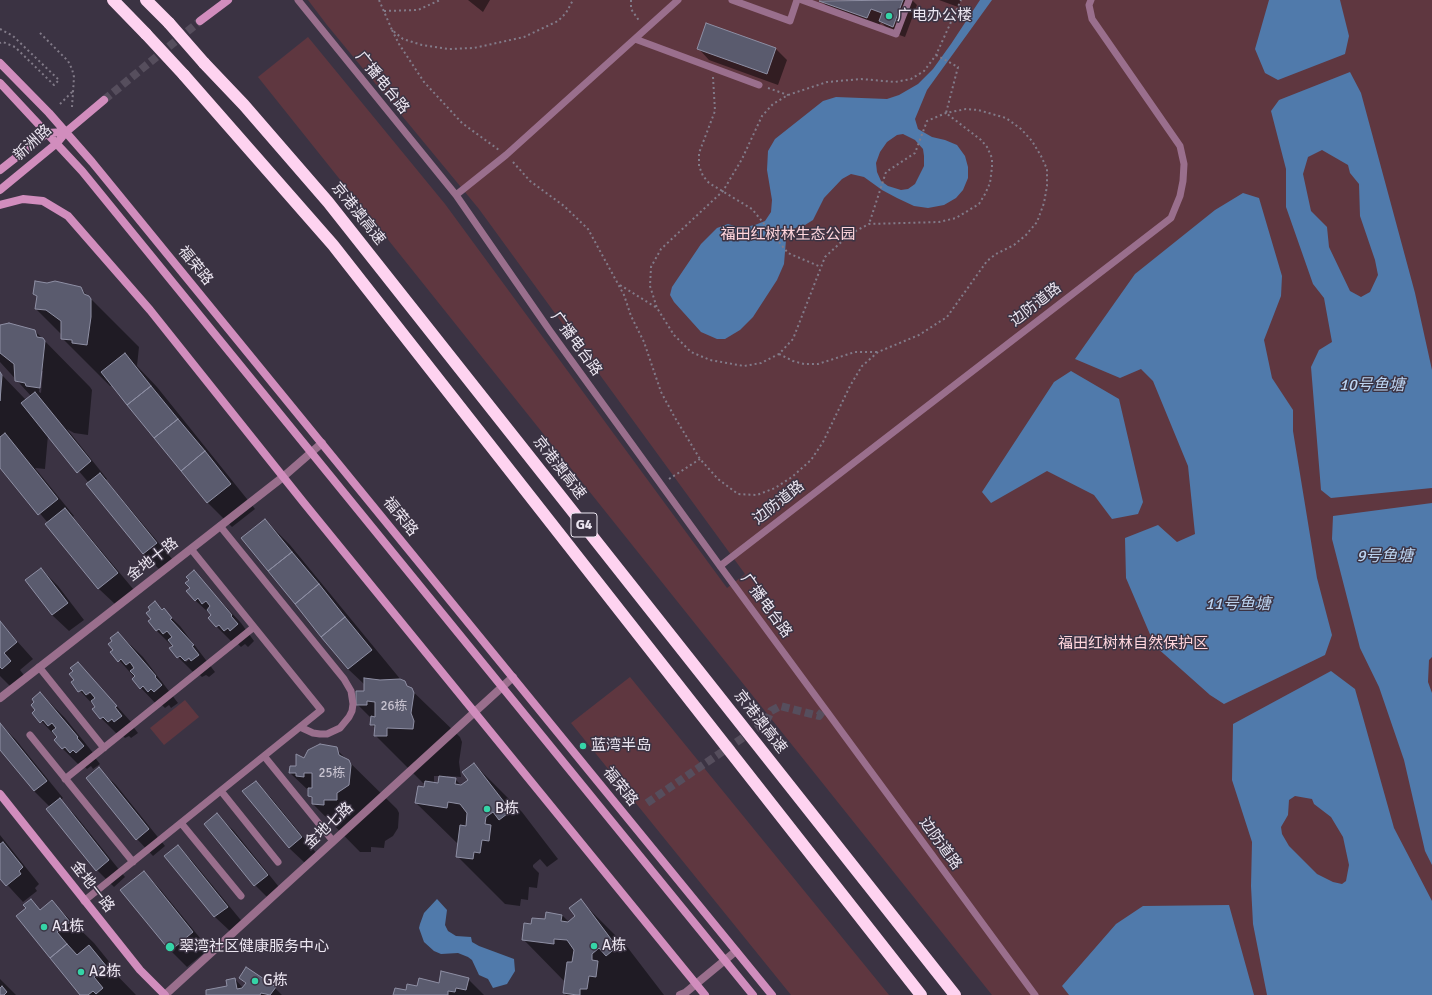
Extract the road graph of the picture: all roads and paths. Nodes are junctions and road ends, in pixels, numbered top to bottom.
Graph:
1 (113, 0) edge
2 (146, 0) edge
3 (228, 0) edge
4 (298, 0) edge
5 (379, 0) edge
6 (440, 0) edge
7 (573, 0) edge
8 (631, 0) edge
9 (678, 0) edge
10 (732, 0) edge
11 (797, 0) edge
12 (802, 0) edge
13 (909, 0) edge
14 (961, 0) edge
15 (1091, 0) edge
16 (384, 11) junction
17 (200, 21) tunnel mouth
18 (1, 29) edge
19 (646, 29) junction
20 (392, 30) junction
21 (40, 33) dead end
22 (635, 39) junction
23 (0, 43) edge
24 (936, 55) junction
25 (0, 63) edge
26 (713, 68) junction
27 (0, 84) edge
28 (759, 85) joint
29 (72, 92) junction
30 (788, 95) junction
31 (104, 100) tunnel mouth
32 (60, 104) dead end
33 (72, 107) dead end
34 (946, 113) junction
35 (66, 132) junction
36 (47, 133) junction
37 (57, 143) junction
38 (506, 155) junction
39 (0, 170) edge
40 (0, 190) edge
41 (723, 191) junction
42 (456, 195) junction
43 (0, 205) edge
44 (869, 224) junction
45 (821, 267) junction
46 (619, 285) junction
47 (657, 308) junction
48 (878, 352) junction
49 (779, 354) junction
50 (322, 443) junction
51 (311, 452) junction
52 (700, 458) junction
53 (283, 477) junction
54 (661, 485) junction
55 (220, 526) junction
56 (191, 549) junction
57 (720, 566) junction
58 (254, 627) junction
59 (39, 667) junction
60 (513, 677) junction
61 (502, 686) junction
62 (0, 698) edge
63 (824, 708) joint
64 (474, 712) junction
65 (300, 727) junction
66 (30, 735) dead end
67 (104, 748) junction
68 (264, 756) junction
69 (65, 779) junction
70 (221, 791) junction
71 (0, 794) edge
72 (181, 823) junction
73 (333, 841) junction
74 (133, 862) junction
75 (278, 862) dead end
76 (241, 896) dead end
77 (84, 901) junction
78 (736, 951) junction
79 (725, 960) junction
80 (696, 984) junction
81 (165, 995) edge
82 (680, 995) edge
83 (705, 995) edge
84 (753, 995) edge
85 (772, 995) edge
86 (921, 995) edge
87 (955, 995) edge
88 (1035, 995) edge

1 - 86 highway, G4, bridge
2 - 87 highway, 京港澳高速 / G4, bridge
3 - 17 main road
4 - 42 lane, 广播电台路
5 - 16 path
6 - 16 path
7 - 20 path
8 - 19 path
9 - 19 lane
10 - 11 lane
12 - 13 lane
14 - 24 path
15 - 57 lane, 边防道路
16 - 20 path
18 - 23 path
19 - 22 lane
20 - 38 path
21 - 29 path
22 - 26 lane
22 - 38 lane
24 - 30 path
24 - 34 path
25 - 35 main road, 福荣路
26 - 28 lane
26 - 41 path
27 - 36 main road, 福荣路
28 - 30 path
29 - 32 path
29 - 33 path
30 - 41 path
31 - 35 main road, 新洲路
34 - 44 path
34 - 44 path
34 - 48 path
35 - 36 main road, 新洲路
35 - 37 main road, 新洲路
35 - 50 main road, 福荣路
36 - 37 main road, 福荣路
36 - 39 main road, 新洲路
37 - 40 main road, 新洲路
37 - 51 main road, 福荣路
38 - 42 lane
38 - 46 path
41 - 45 path
41 - 47 path
42 - 54 lane, 广播电台路
43 - 53 main road
44 - 45 path
45 - 49 path
46 - 47 path
46 - 52 path
47 - 49 path
48 - 49 path
48 - 52 path
50 - 51 street, 金地十路
50 - 60 main road, 福荣路
51 - 53 street, 金地十路
51 - 61 main road, 福荣路
52 - 54 path
53 - 55 street, 金地十路
53 - 64 main road
54 - 57 lane, 广播电台路
55 - 56 street, 金地十路
55 - 65 lane
56 - 58 lane
56 - 59 street, 金地十路
57 - 63 lane, 广播电台路
58 - 65 lane
58 - 67 lane
59 - 62 street, 金地十路
59 - 67 lane
60 - 61 street, 金地七路
60 - 78 main road, 福荣路
61 - 64 street, 金地七路
61 - 79 main road, 福荣路
63 - 88 lane, 边防道路
64 - 73 street, 金地七路
64 - 80 main road
65 - 68 lane
66 - 69 lane
67 - 69 lane
68 - 70 lane
68 - 73 lane
69 - 74 lane
70 - 72 lane
70 - 75 lane
71 - 77 main road, 金地一路
72 - 74 lane
72 - 76 lane
73 - 81 street, 金地七路
74 - 77 lane
77 - 81 main road, 金地一路
78 - 79 street
78 - 85 main road, 福荣路
79 - 80 street
79 - 84 main road, 福荣路
80 - 82 street
80 - 83 main road

